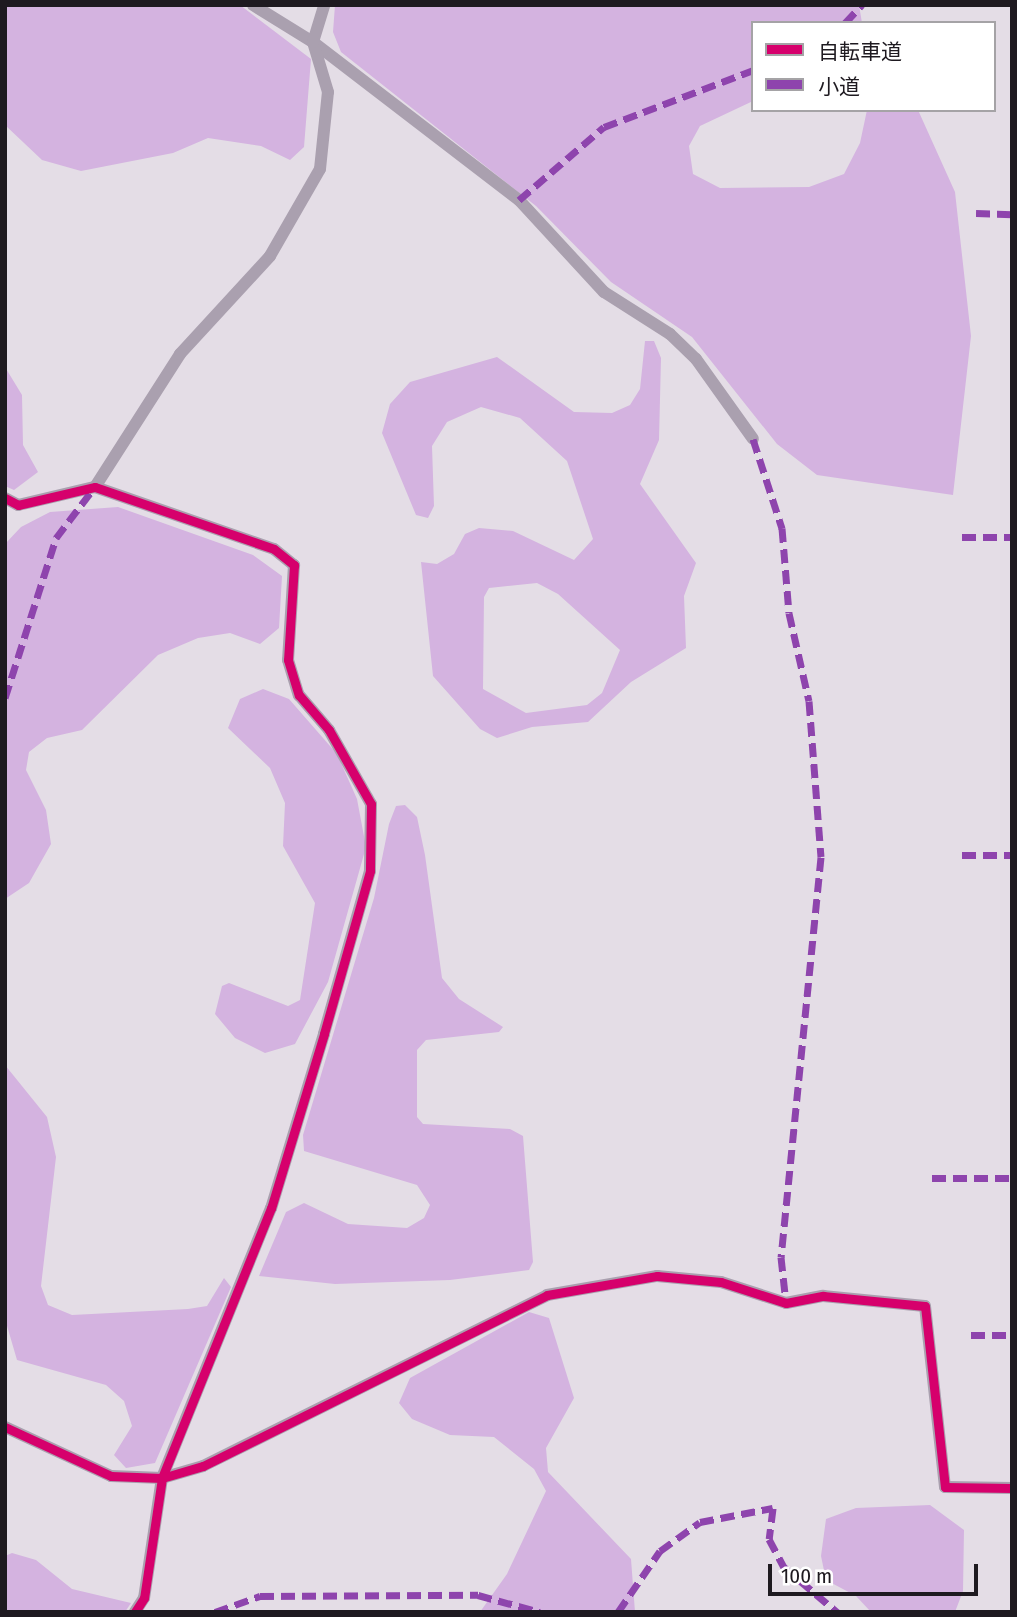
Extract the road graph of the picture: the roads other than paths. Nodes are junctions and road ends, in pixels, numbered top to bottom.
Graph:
1 (253, 5) edge
2 (324, 5) edge
3 (313, 42) junction
4 (753, 439) dead end
5 (95, 487) junction
6 (5, 498) edge
7 (5, 1427) edge
8 (162, 1478) junction
9 (1012, 1488) edge
10 (135, 1612) edge

1 - 3 street
2 - 3 street
3 - 4 street
3 - 5 street
5 - 6 street
5 - 8 street
7 - 8 street
8 - 9 street
8 - 10 street

